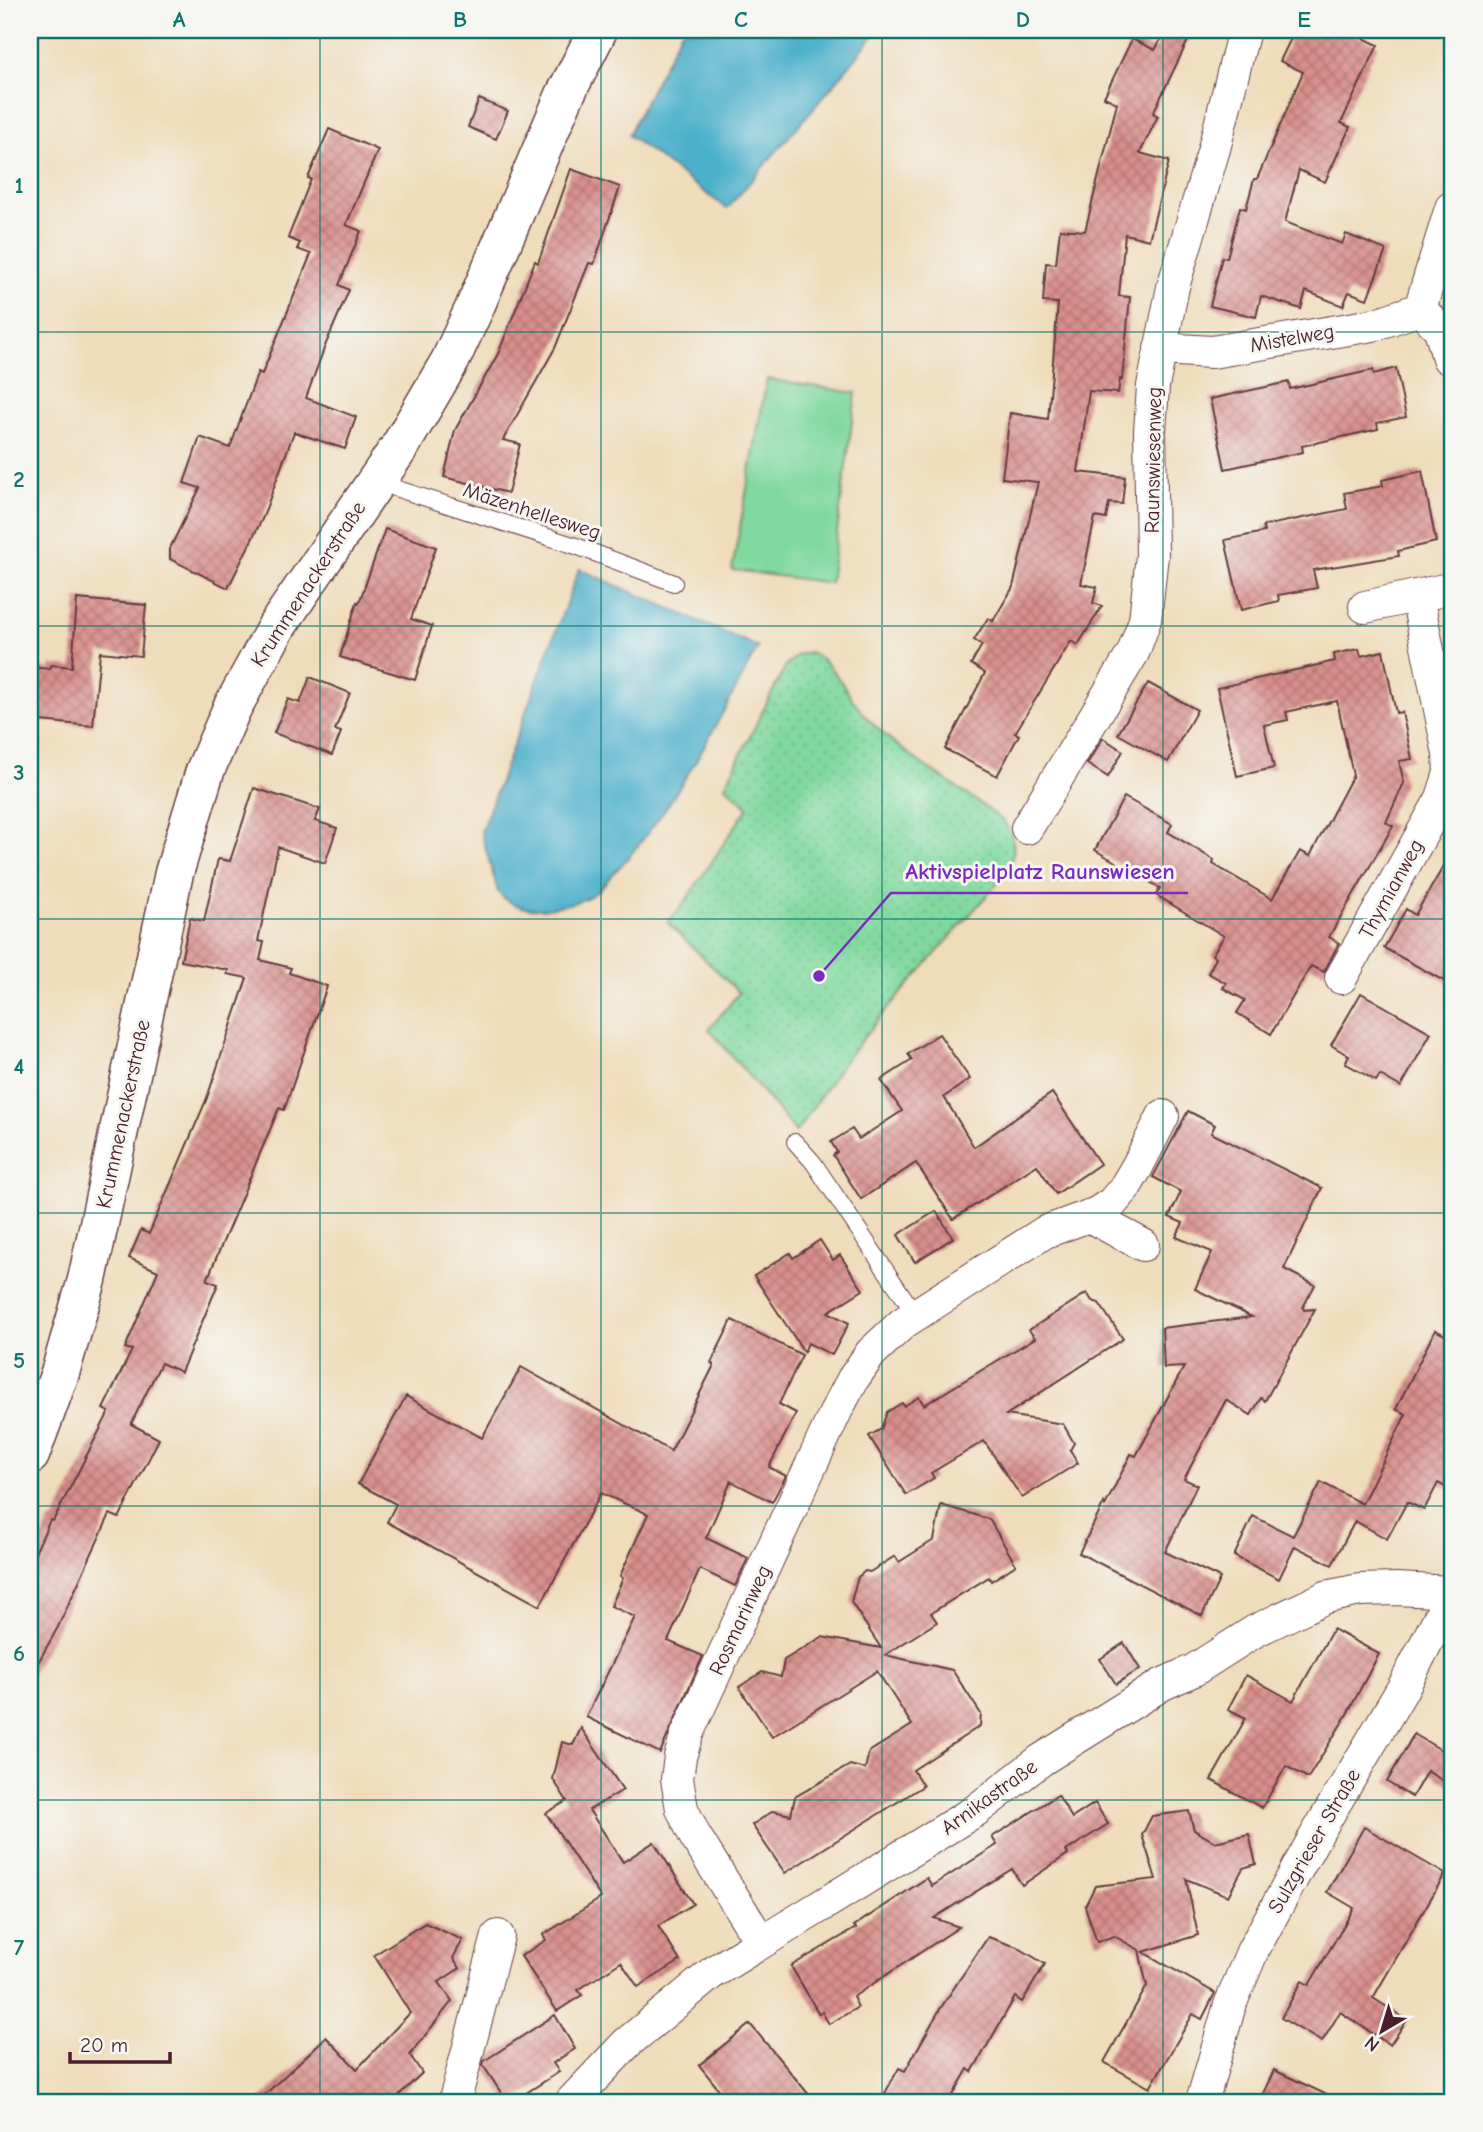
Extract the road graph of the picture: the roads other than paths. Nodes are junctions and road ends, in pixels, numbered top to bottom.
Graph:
1 (598, 30) edge
2 (1244, 30) edge
3 (1451, 208) dead end
4 (1420, 309) junction
5 (1160, 349) junction
6 (1448, 358) dead end
7 (376, 482) junction
8 (674, 583) dead end
9 (1453, 588) edge
10 (1417, 596) junction
11 (1366, 607) dead end
12 (1027, 828) dead end
13 (1341, 978) dead end
14 (1163, 1116) dead end
15 (795, 1142) dead end
16 (1089, 1216) junction
17 (1143, 1245) dead end
18 (915, 1314) junction
19 (30, 1455) edge
20 (1453, 1592) edge
21 (498, 1936) dead end
22 (761, 1942) junction
23 (457, 2102) edge
24 (571, 2102) edge
25 (1202, 2102) edge

1 - 7 main road, Krummenackerstraße
2 - 5 street, Raunswiesenweg
3 - 4 street
4 - 5 street, Mistelweg
4 - 6 street
5 - 12 street, Raunswiesenweg
7 - 8 lane, Mäzenhellesweg
7 - 19 main road, Krummenackerstraße
9 - 10 street
10 - 11 street
10 - 13 street, Thymianweg
14 - 16 street, Rosmarinweg
15 - 18 lane
16 - 17 street
16 - 18 street, Rosmarinweg
18 - 22 street, Rosmarinweg
20 - 22 street, Arnikastraße
20 - 25 street, Sulzgrieser Straße
21 - 23 street
22 - 24 street, Arnikastraße

